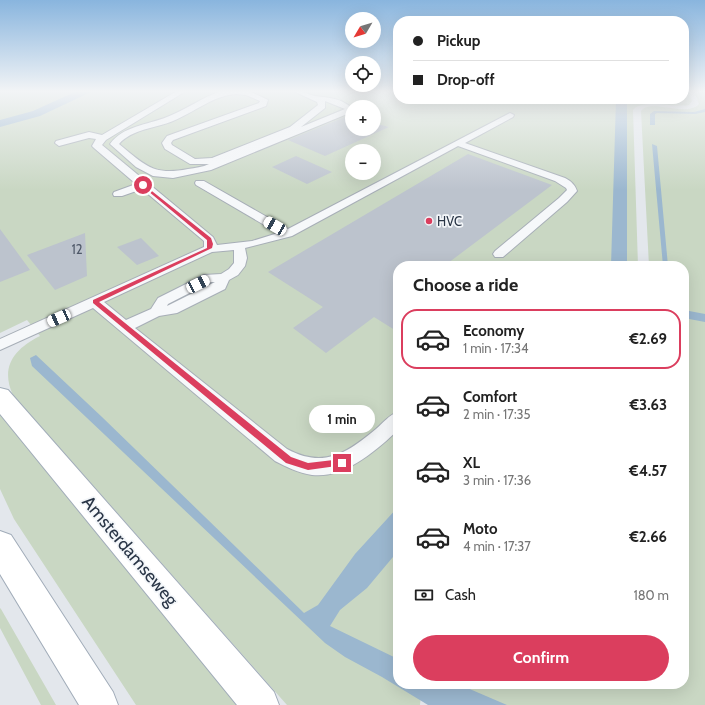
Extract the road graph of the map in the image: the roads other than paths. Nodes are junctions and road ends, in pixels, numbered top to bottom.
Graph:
1 (126, 124) edge
2 (155, 124) edge
3 (209, 124) edge
4 (299, 124) edge
5 (316, 124) edge
6 (493, 124) edge
7 (74, 129) dead end
8 (89, 135) junction
9 (102, 138) junction
10 (59, 143) dead end
11 (458, 143) junction
12 (200, 183) dead end
13 (143, 185) junction
14 (118, 194) dead end
15 (288, 234) junction
16 (239, 246) junction
17 (210, 248) junction
18 (498, 254) dead end
19 (95, 302) junction
20 (125, 327) junction
21 (0, 346) edge
22 (0, 397) edge
23 (393, 423) edge
24 (0, 546) edge
25 (100, 705) edge
26 (261, 705) edge

1 - 9 lane
2 - 5 lane
3 - 4 lane
6 - 11 lane
7 - 8 lane
8 - 9 lane
8 - 10 lane
9 - 13 lane
11 - 15 lane
11 - 18 lane
12 - 15 lane
13 - 14 lane
13 - 17 lane
15 - 16 lane
16 - 17 lane
16 - 20 lane
17 - 19 lane
19 - 20 lane
19 - 21 lane
20 - 23 lane
22 - 26 main road, Amsterdamseweg
24 - 25 main road

